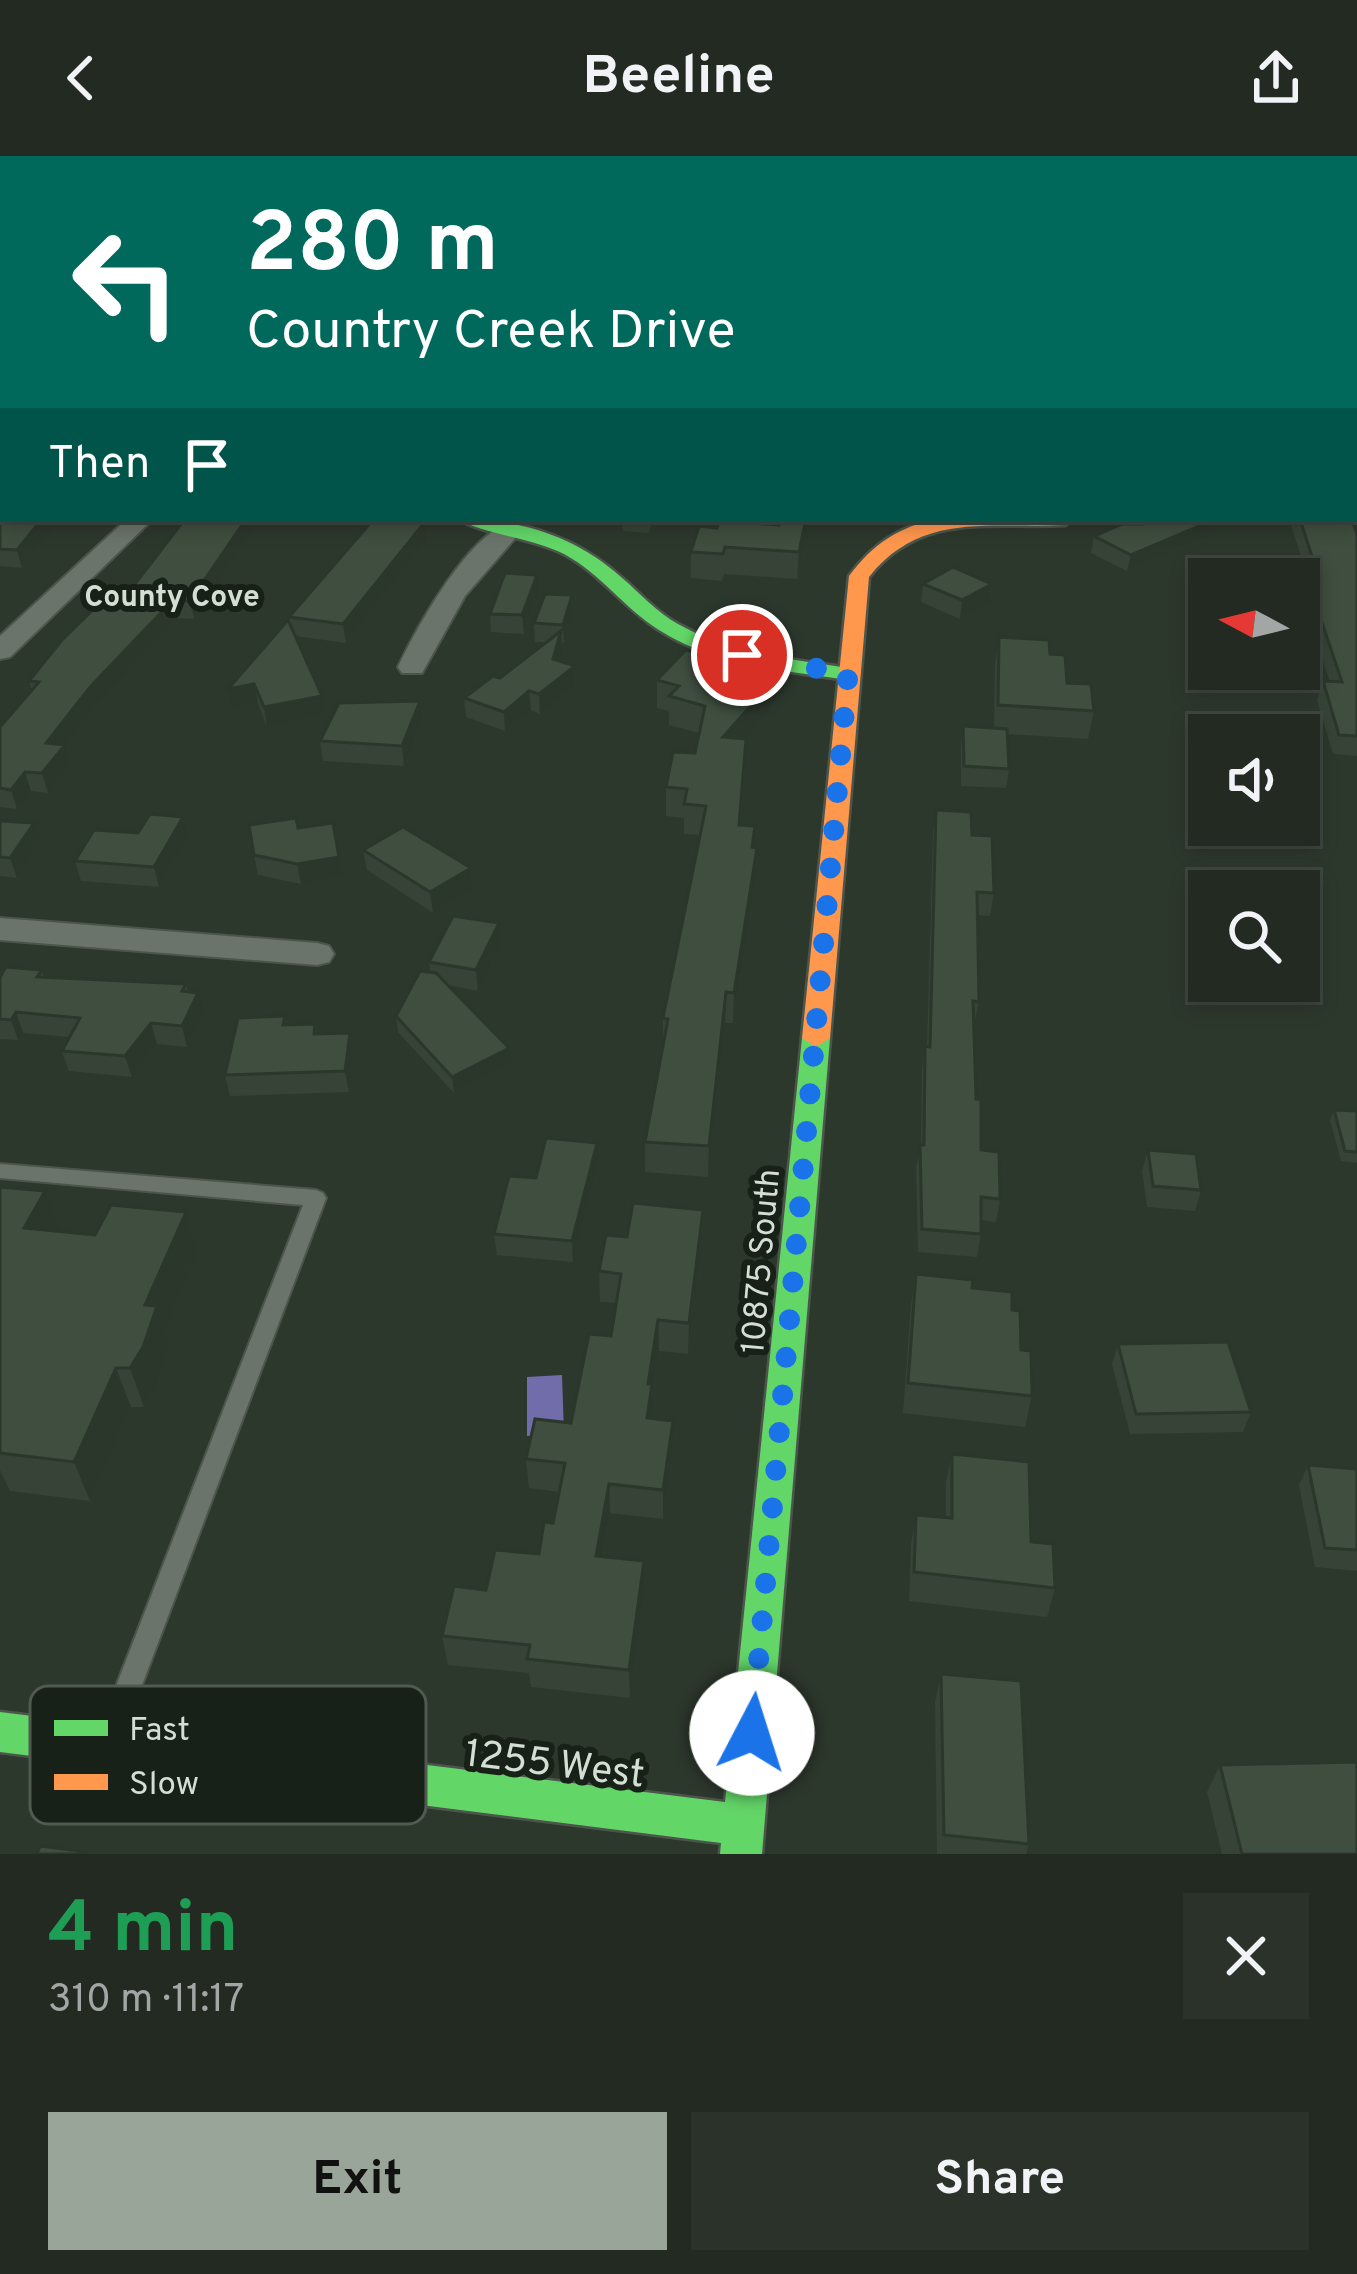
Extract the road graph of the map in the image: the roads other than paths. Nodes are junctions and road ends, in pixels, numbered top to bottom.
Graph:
1 (138, 522) edge
2 (483, 522) edge
3 (989, 522) edge
4 (512, 528) junction
5 (0, 650) edge
6 (412, 667) dead end
7 (848, 674) junction
8 (0, 929) edge
9 (317, 954) dead end
10 (0, 1172) edge
11 (129, 1686) edge
12 (0, 1732) edge
13 (30, 1736) edge
14 (426, 1785) edge
15 (744, 1825) junction
16 (741, 1854) edge

1 - 5 street
2 - 4 street
3 - 7 street, 10875 South
4 - 6 street
4 - 7 street
7 - 15 street, 10875 South
8 - 9 street
10 - 11 lane
12 - 13 street, 1255 West
14 - 15 street, 1255 West
15 - 16 street, 10875 South

